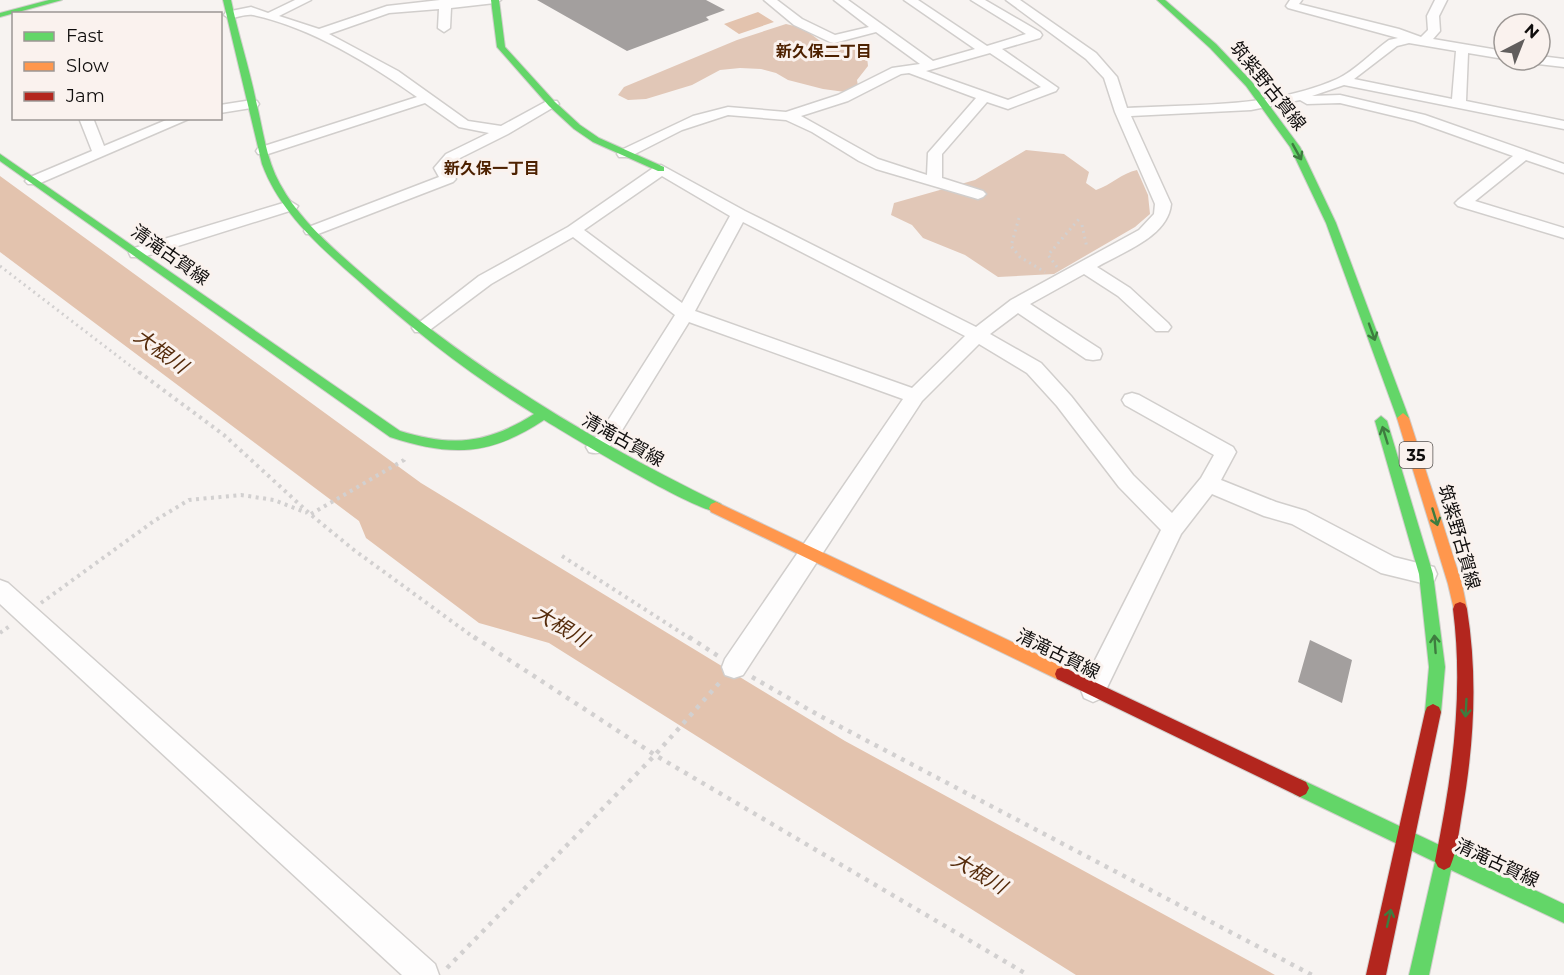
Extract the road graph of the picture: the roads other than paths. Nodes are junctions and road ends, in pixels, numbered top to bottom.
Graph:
1 (30, 0) edge
2 (58, 0) edge
3 (227, 0) edge
4 (277, 0) edge
5 (305, 0) edge
6 (495, 0) edge
7 (770, 0) edge
8 (840, 0) edge
9 (910, 0) edge
10 (1012, 0) edge
11 (1144, 0) edge
12 (1161, 0) edge
13 (1296, 0) edge
14 (1441, 0) edge
15 (446, 2) edge
16 (982, 2) edge
17 (0, 8) edge
18 (394, 10) junction
19 (251, 12) junction
20 (0, 15) edge
21 (230, 15) junction
22 (268, 17) junction
23 (400, 25) dead end
24 (444, 28) dead end
25 (878, 28) junction
26 (320, 33) junction
27 (1409, 39) junction
28 (1423, 42) junction
29 (1462, 48) junction
30 (988, 49) junction
31 (1492, 53) edge
32 (931, 66) junction
33 (911, 70) junction
34 (1343, 81) junction
35 (985, 96) junction
36 (427, 98) junction
37 (1286, 100) junction
38 (1459, 103) junction
39 (252, 104) junction
40 (552, 104) junction
41 (1258, 105) junction
42 (222, 109) edge
43 (1122, 112) junction
44 (787, 116) junction
45 (87, 120) edge
46 (179, 120) edge
47 (1564, 125) edge
48 (503, 131) junction
49 (1271, 138) dead end
50 (263, 152) junction
51 (99, 154) junction
52 (624, 154) junction
53 (1525, 154) junction
54 (0, 158) edge
55 (661, 169) junction
56 (1564, 169) edge
57 (33, 181) junction
58 (934, 182) junction
59 (978, 194) dead end
60 (290, 206) junction
61 (739, 214) junction
62 (574, 230) junction
63 (312, 231) junction
64 (1564, 233) edge
65 (137, 253) junction
66 (1084, 268) junction
67 (1017, 304) junction
68 (685, 314) junction
69 (1162, 327) dead end
70 (421, 328) junction
71 (977, 335) junction
72 (1093, 354) dead end
73 (915, 396) junction
74 (1132, 400) dead end
75 (1378, 411) dead end
76 (543, 414) junction
77 (596, 447) junction
78 (1208, 484) junction
79 (1173, 528) junction
80 (810, 554) junction
81 (1426, 574) junction
82 (0, 590) edge
83 (734, 667) road end
84 (1093, 690) junction
85 (1406, 840) junction
86 (1445, 859) junction
87 (1564, 914) edge
88 (424, 975) edge
89 (1376, 975) edge
90 (1419, 975) edge

1 - 17 main road
2 - 20 main road
3 - 21 main road, 清滝古賀線
4 - 19 street
5 - 22 street
6 - 15 street
6 - 40 main road
7 - 25 street
8 - 25 street
9 - 30 street
10 - 43 street
11 - 41 main road, 筑紫野古賀線 / 35
12 - 41 main road, 筑紫野古賀線 / 35
13 - 27 street
14 - 28 street
15 - 18 street
15 - 24 street
16 - 30 street
18 - 23 street
18 - 26 street
19 - 21 street
19 - 22 street
21 - 39 main road, 清滝古賀線
22 - 26 street
25 - 32 street
26 - 36 street
27 - 28 street
27 - 34 street
28 - 29 street
29 - 31 street
29 - 38 street
30 - 32 street
30 - 35 street
32 - 33 street
33 - 35 street
33 - 44 street
34 - 37 street
34 - 38 street
35 - 58 street
36 - 48 street
36 - 50 street
37 - 41 street
37 - 53 street
38 - 47 street
39 - 42 street
39 - 50 main road, 清滝古賀線
40 - 48 street
40 - 52 main road
41 - 43 street
41 - 49 main road, 筑紫野古賀線 / 35
41 -> 86 main road, 筑紫野古賀線 / 35
43 - 66 street
44 - 52 street
44 - 58 street
45 - 51 street
46 - 51 street
48 - 63 street
50 - 60 main road, 清滝古賀線
51 - 57 street
52 - 55 main road
53 - 56 street
53 - 64 street
54 - 57 main road, 清滝古賀線
55 - 61 street
55 - 62 street
57 - 65 main road, 清滝古賀線
58 - 59 street
60 - 63 main road, 清滝古賀線
60 - 65 street
61 - 68 street
61 - 71 street
62 - 68 street
62 - 70 street
63 - 70 main road, 清滝古賀線
65 - 76 main road, 清滝古賀線
66 - 67 street
66 - 69 street
67 - 71 street
67 - 72 street
68 - 73 street
68 - 77 street
70 - 76 main road, 清滝古賀線
71 - 73 street
71 - 79 street
73 - 80 street
74 - 78 street
81 -> 75 main road, 35
76 - 77 main road, 清滝古賀線
77 - 80 main road, 清滝古賀線
78 - 79 street
78 - 81 street
79 - 84 street
80 - 83 street
80 - 84 main road, 清滝古賀線
85 -> 81 main road, 35
82 - 88 street
84 - 85 main road, 清滝古賀線
85 - 86 main road, 清滝古賀線
89 -> 85 main road, 35
86 - 87 main road, 清滝古賀線
86 - 90 main road, 筑紫野古賀線 / 35

